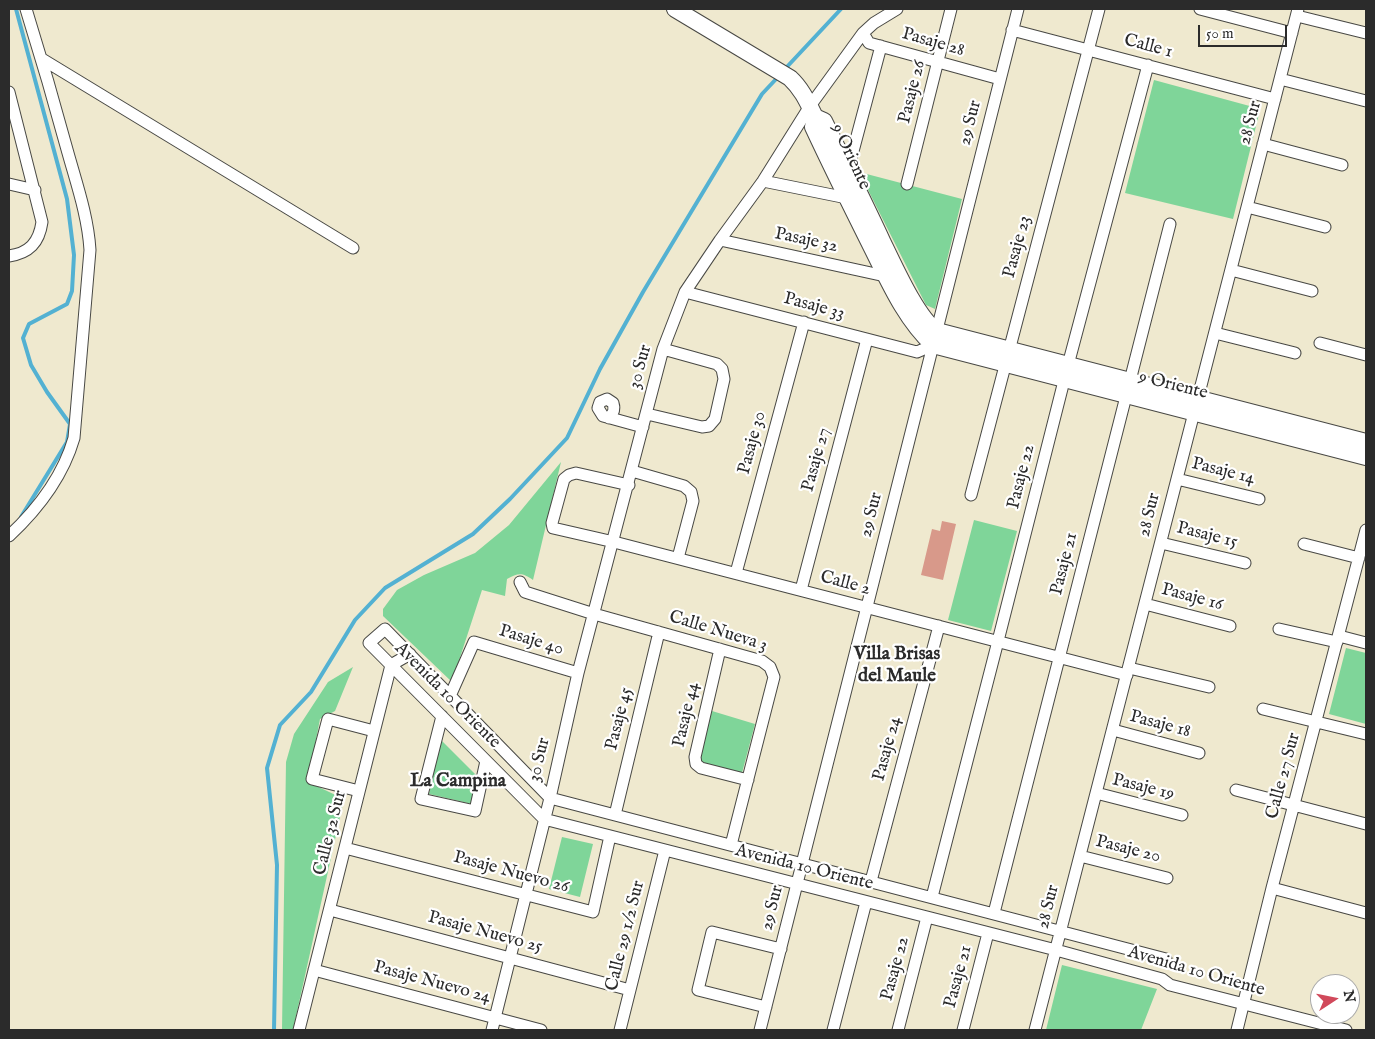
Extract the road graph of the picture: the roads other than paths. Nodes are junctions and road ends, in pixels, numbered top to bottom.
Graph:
1 (26, 9) edge
2 (675, 9) edge
3 (897, 9) edge
4 (951, 9) edge
5 (1018, 9) edge
6 (1099, 9) edge
7 (1200, 9) edge
8 (1298, 12) edge
9 (1012, 30) junction
10 (1366, 32) edge
11 (863, 33) junction
12 (1292, 33) junction
13 (881, 46) junction
14 (1088, 50) junction
15 (42, 58) junction
16 (938, 62) junction
17 (1148, 65) junction
18 (1280, 79) junction
19 (1000, 80) junction
20 (9, 92) edge
21 (1275, 99) junction
22 (1366, 101) edge
23 (813, 112) junction
24 (1264, 144) junction
25 (1342, 165) dead end
26 (848, 170) junction
27 (763, 181) junction
28 (9, 184) edge
29 (907, 184) dead end
30 (35, 190) junction
31 (847, 198) junction
32 (1247, 207) junction
33 (1170, 224) dead end
34 (1326, 227) dead end
35 (720, 240) junction
36 (354, 248) dead end
37 (9, 256) edge
38 (1231, 270) junction
39 (885, 276) junction
40 (1312, 291) dead end
41 (685, 292) junction
42 (804, 322) junction
43 (1215, 333) junction
44 (935, 338) junction
45 (867, 339) junction
46 (1320, 343) dead end
47 (663, 349) junction
48 (1295, 353) dead end
49 (1366, 355) edge
50 (1007, 357) junction
51 (1066, 372) junction
52 (1128, 388) junction
53 (1196, 406) junction
54 (647, 414) junction
55 (609, 418) dead end
56 (644, 426) junction
57 (1366, 442) edge
58 (1366, 457) edge
59 (632, 472) junction
60 (1177, 479) junction
61 (628, 485) junction
62 (971, 495) dead end
63 (1259, 499) dead end
64 (1366, 530) edge
65 (9, 536) edge
66 (614, 542) junction
67 (1161, 542) junction
68 (1304, 544) dead end
69 (1362, 553) edge
70 (678, 558) junction
71 (1245, 563) dead end
72 (736, 574) junction
73 (520, 582) dead end
74 (801, 590) junction
75 (1145, 604) junction
76 (867, 607) junction
77 (594, 614) junction
78 (939, 626) junction
79 (1230, 626) dead end
80 (1279, 629) dead end
81 (659, 632) junction
82 (1338, 639) junction
83 (998, 641) junction
84 (1366, 643) edge
85 (720, 649) junction
86 (410, 654) junction
87 (1060, 657) junction
88 (390, 666) junction
89 (1128, 671) junction
90 (578, 673) junction
91 (1209, 687) dead end
92 (450, 696) junction
93 (1264, 709) dead end
94 (442, 716) junction
95 (1317, 721) junction
96 (1113, 730) junction
97 (374, 731) junction
98 (1366, 734) edge
99 (1199, 753) dead end
100 (486, 761) junction
101 (748, 780) junction
102 (1236, 790) dead end
103 (359, 791) junction
104 (1096, 794) junction
105 (550, 798) junction
106 (1294, 805) junction
107 (615, 815) junction
108 (1182, 816) dead end
109 (544, 820) junction
110 (1366, 824) edge
111 (610, 836) junction
112 (731, 845) junction
113 (345, 848) junction
114 (665, 850) junction
115 (1080, 856) junction
116 (802, 864) junction
117 (1166, 878) dead end
118 (871, 882) junction
119 (797, 884) junction
120 (1272, 888) junction
121 (526, 894) junction
122 (932, 897) junction
123 (866, 902) junction
124 (330, 910) junction
125 (1366, 912) edge
126 (994, 913) junction
127 (928, 917) junction
128 (1061, 931) junction
129 (988, 933) junction
130 (781, 949) junction
131 (1056, 950) junction
132 (510, 958) junction
133 (1166, 959) dead end
134 (314, 970) junction
135 (630, 990) junction
136 (1243, 1004) junction
137 (766, 1007) junction
138 (495, 1018) junction
139 (299, 1030) edge
140 (492, 1030) edge
141 (541, 1030) edge
142 (620, 1030) edge
143 (760, 1030) edge
144 (832, 1030) edge
145 (898, 1030) edge
146 (963, 1030) edge
147 (1036, 1030) edge
148 (1237, 1030) edge
149 (1346, 1030) edge

1 - 15 street
2 - 23 street
3 - 11 street, 30 Sur
4 - 16 street, Pasaje 26
5 - 9 street, 29 Sur
6 - 14 street, Pasaje 23
7 - 12 street
8 - 10 street
8 - 12 street, 28 Sur
9 - 14 street, Calle 1
9 - 19 street, 29 Sur
11 - 13 street, Pasaje 28
11 - 23 street, 30 Sur
12 - 18 street, 28 Sur
13 - 16 street, Pasaje 28
13 - 26 street
14 - 17 street, Calle 1
14 - 50 street, Pasaje 23
15 - 36 street
15 - 65 street
16 - 19 street, Pasaje 28
16 - 29 street, Pasaje 26
17 - 21 street, Calle 1
17 - 51 street, Pasaje 22
18 - 21 street, 28 Sur
18 - 22 street
19 - 44 street, 29 Sur
20 - 30 street
21 - 24 street, 28 Sur
23 - 26 street, 9 Oriente
23 - 27 street, 30 Sur
23 - 31 street, 9 Oriente
24 - 25 street
24 - 32 street, 28 Sur
26 - 44 street, 9 Oriente
27 - 31 street
27 - 35 street, 30 Sur
28 - 30 street
30 - 37 street
31 - 39 street, 9 Oriente
32 - 34 street
32 - 38 street, 28 Sur
33 - 52 street, Pasaje 21
35 - 39 street, Pasaje 32
35 - 41 street, 30 Sur
38 - 40 street
38 - 43 street, 28 Sur
39 - 44 street, 9 Oriente
41 - 42 street, Pasaje 33
41 - 47 street, 30 Sur
42 - 45 street, Pasaje 33
42 - 72 street, Pasaje 30
43 - 48 street
43 - 53 street, 28 Sur
44 - 45 street, Pasaje 33
44 - 50 street, 9 Oriente
44 - 76 street, 29 Sur
45 - 74 street, Pasaje 27
46 - 49 street
47 - 54 street, 30 Sur
47 - 54 street
50 - 51 street, 9 Oriente
50 - 62 street, Pasaje 23
51 - 52 street, 9 Oriente
51 - 83 street, Pasaje 22
52 - 53 street, 9 Oriente
52 - 87 street, Pasaje 21
53 - 57 street, 9 Oriente
53 - 58 street, 9 Oriente
53 - 60 street, 28 Sur
54 - 56 street, 30 Sur
55 - 56 street
56 - 59 street, 30 Sur
59 - 61 street, 30 Sur
59 - 70 street
60 - 63 street, Pasaje 14
60 - 67 street, 28 Sur
61 - 66 street, 30 Sur
61 - 66 street, Calle 2
64 - 69 street, Calle 27 Sur
66 - 70 street, Calle 2
66 - 77 street, 30 Sur
67 - 71 street, Pasaje 15
67 - 75 street, 28 Sur
68 - 69 street
69 - 82 street, Calle 27 Sur
70 - 72 street, Calle 2
72 - 74 street, Calle 2
73 - 77 street, Calle Nueva 3
74 - 76 street, Calle 2
75 - 79 street, Pasaje 16
75 - 89 street, 28 Sur
76 - 78 street, Calle 2
76 - 116 street, 29 Sur
77 - 81 street, Calle Nueva 3
77 - 90 street, 30 Sur
78 - 83 street, Calle 2
78 - 118 street, Pasaje 24
80 - 82 street
81 - 85 street, Calle Nueva 3
81 - 107 street, Pasaje 45
82 - 84 street
82 - 95 street, Calle 27 Sur
83 - 87 street, Calle 2
83 - 122 street, Pasaje 22
85 - 101 street, Calle Nueva 3
85 - 101 street, Pasaje 44
86 - 88 street
86 - 88 street, Avenida 10 Oriente
86 - 92 street, Avenida 10 Oriente
87 - 89 street, Calle 2
87 - 126 street, Pasaje 21
88 - 94 street, Avenida 10 Oriente
88 - 97 street, Calle 32 Sur
89 - 91 street, Calle 2
89 - 96 street, 28 Sur
90 - 92 street, Pasaje 40
90 - 105 street, 30 Sur
92 - 105 street, Avenida 10 Oriente
93 - 95 street
94 - 100 street, Avenida 10 Oriente
94 - 100 street
95 - 98 street
95 - 106 street, Calle 27 Sur
96 - 99 street, Pasaje 18
96 - 104 street, 28 Sur
97 - 103 street, Calle 32 Sur
97 - 103 street
100 - 109 street, Avenida 10 Oriente
101 - 112 street, Calle Nueva 3
102 - 106 street
103 - 113 street, Calle 32 Sur
104 - 108 street, Pasaje 19
104 - 115 street, 28 Sur
105 - 107 street, Avenida 10 Oriente
105 - 109 street, 30 Sur
106 - 110 street
106 - 120 street, Calle 27 Sur
107 - 112 street, Avenida 10 Oriente
109 - 111 street, Avenida 10 Oriente
109 - 121 street, 30 Sur
111 - 114 street, Avenida 10 Oriente
111 - 121 street, Pasaje Nuevo 26
112 - 116 street, Avenida 10 Oriente
113 - 121 street, Pasaje Nuevo 26
113 - 124 street, Calle 32 Sur
114 - 119 street, Avenida 10 Oriente
114 - 135 street, Calle 29 1/2 Sur
115 - 117 street, Pasaje 20
115 - 128 street, 28 Sur
116 - 118 street, Avenida 10 Oriente
116 - 119 street, 29 Sur
118 - 122 street, Avenida 10 Oriente
119 - 123 street, Avenida 10 Oriente
119 - 130 street, 29 Sur
120 - 125 street
120 - 136 street, Calle 27 Sur
121 - 132 street, 30 Sur
122 - 126 street, Avenida 10 Oriente
123 - 127 street, Avenida 10 Oriente
123 - 144 street
124 - 132 street, Pasaje Nuevo 25
124 - 134 street, Calle 32 Sur
126 - 128 street, Avenida 10 Oriente
127 - 129 street, Avenida 10 Oriente
127 - 145 street, Pasaje 22
128 - 131 street, 28 Sur
128 - 133 street, Avenida 10 Oriente
129 - 131 street, Avenida 10 Oriente
129 - 146 street, Pasaje 21
130 - 137 street, 29 Sur
130 - 137 street
131 - 136 street, Avenida 10 Oriente
131 - 147 street, 28 Sur
132 - 135 street, Pasaje Nuevo 25
132 - 138 street, 30 Sur
134 - 138 street, Pasaje Nuevo 24
134 - 139 street, Calle 32 Sur
135 - 142 street, Calle 29 1/2 Sur
136 - 148 street, Calle 27 Sur
136 - 149 street, Avenida 10 Oriente
137 - 143 street, 29 Sur
138 - 140 street, 30 Sur
138 - 141 street, Pasaje Nuevo 24

